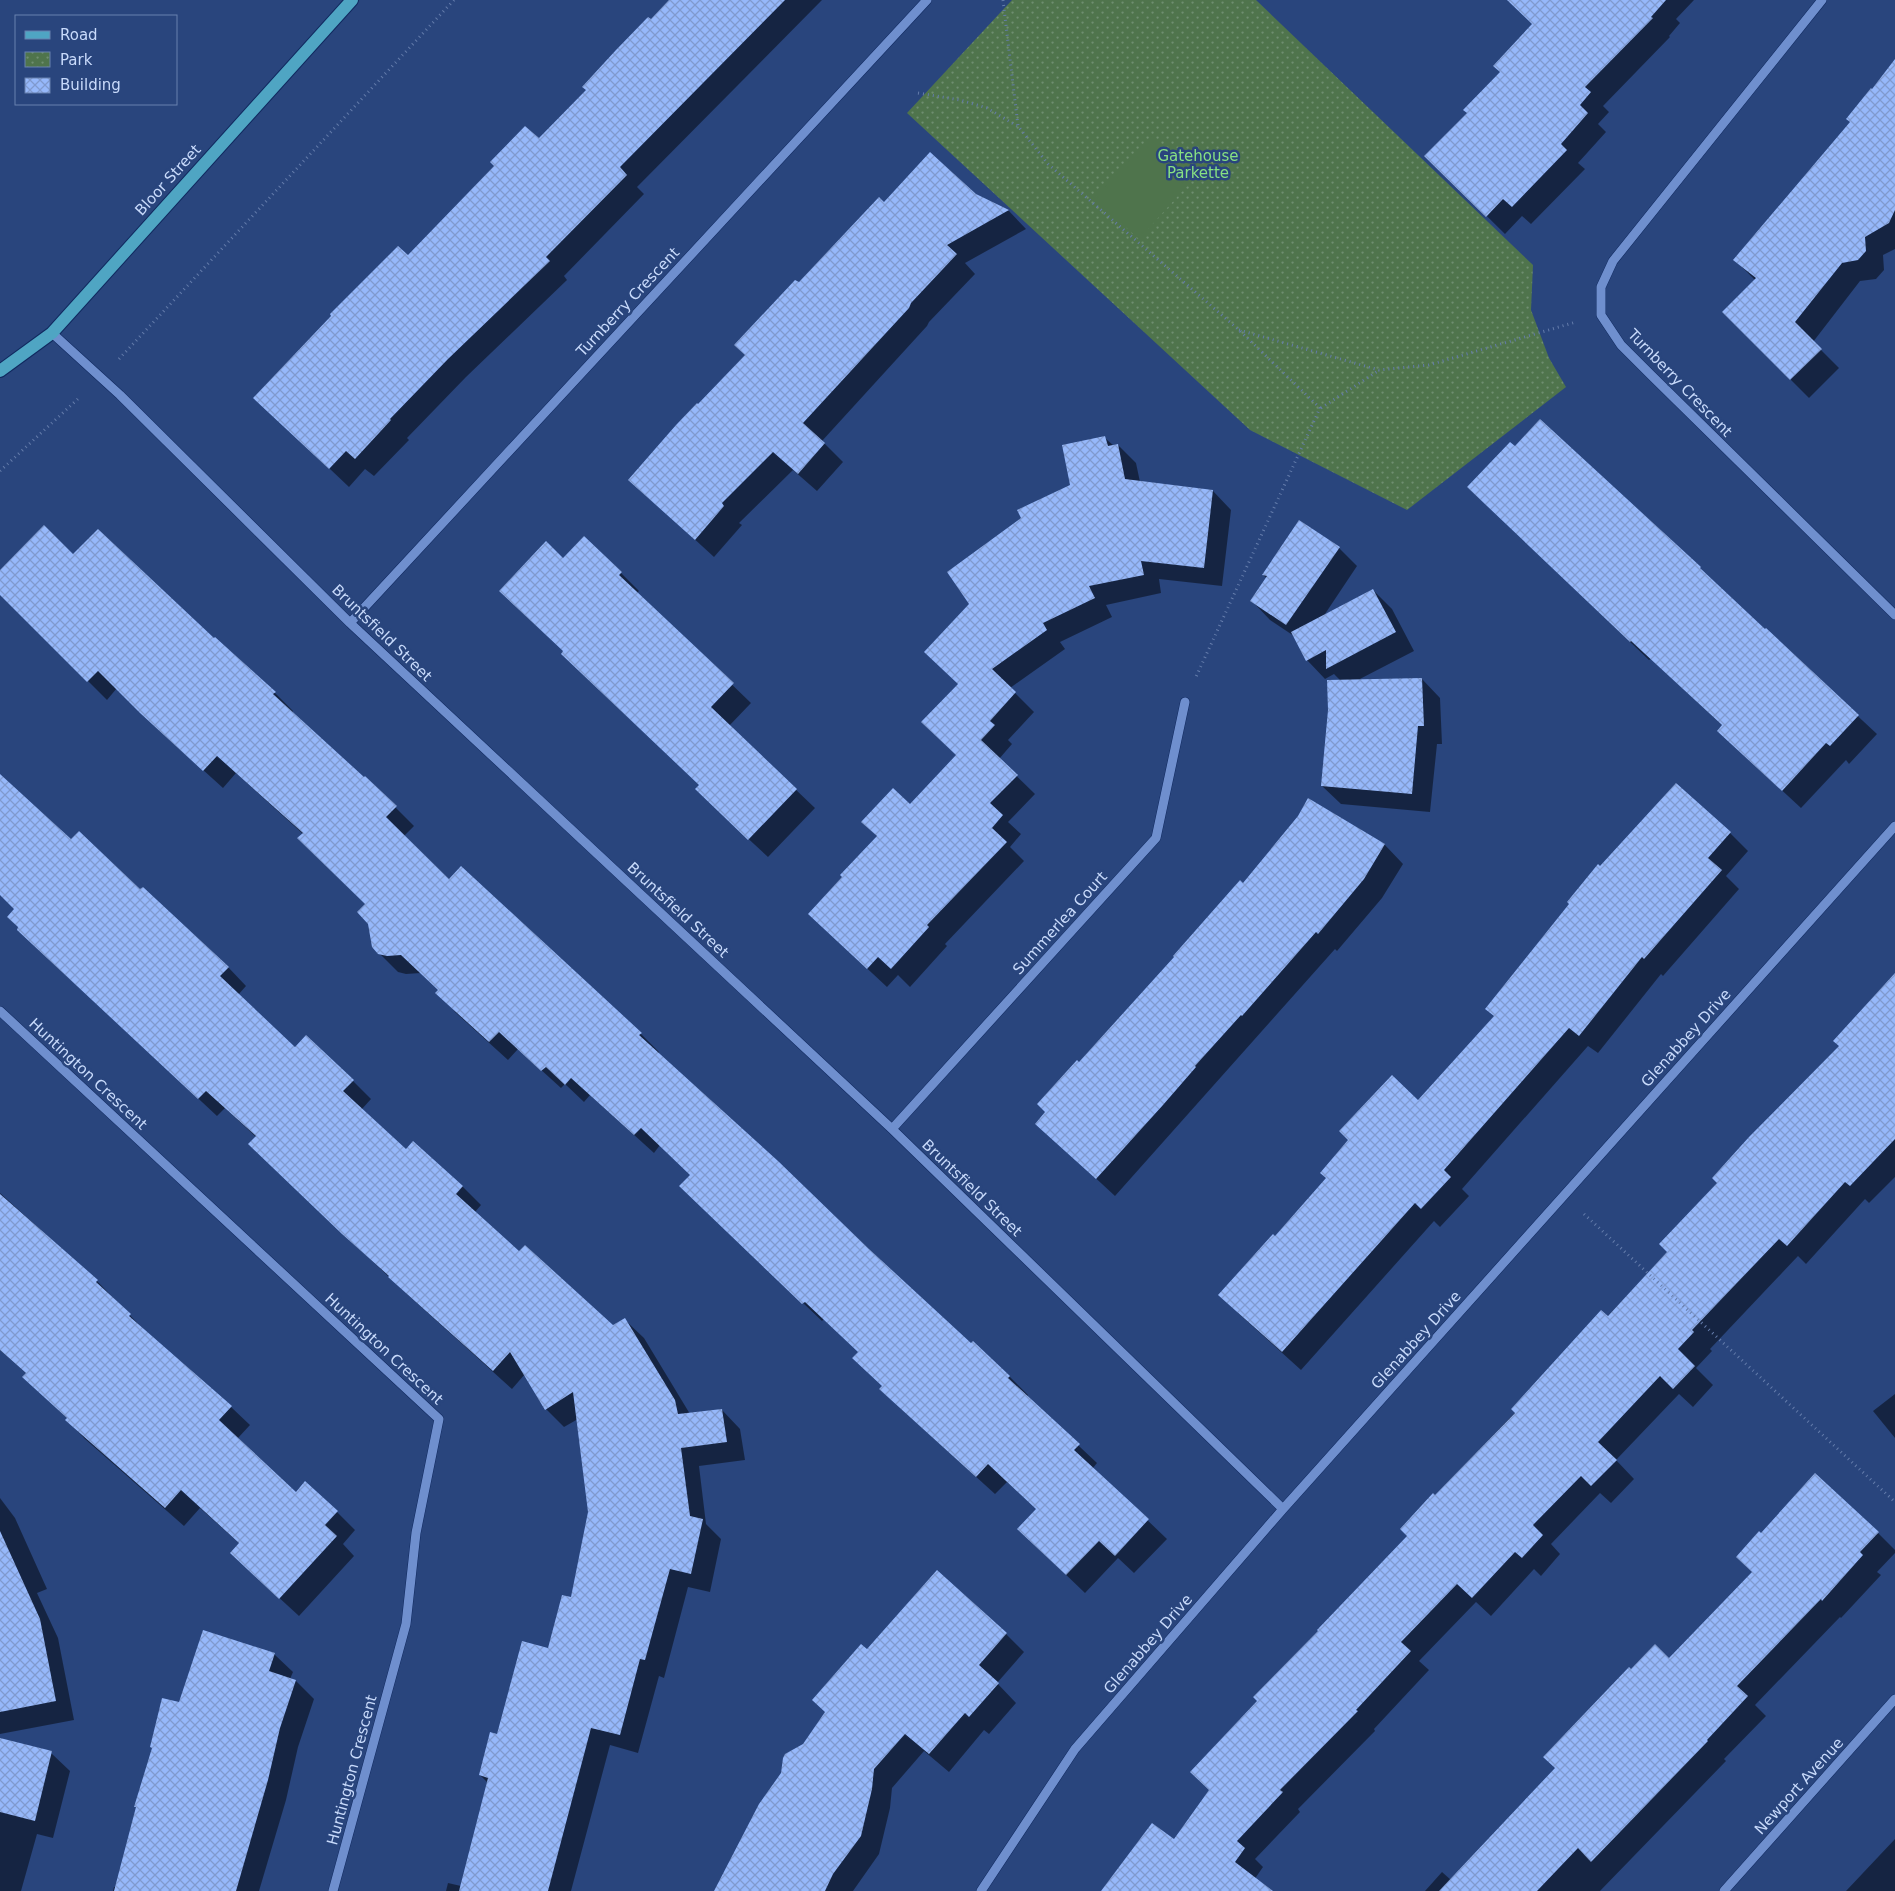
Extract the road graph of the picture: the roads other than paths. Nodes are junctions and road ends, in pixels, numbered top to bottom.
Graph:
1 (352, 0) edge
2 (927, 0) edge
3 (1822, 0) edge
4 (52, 334) junction
5 (0, 371) edge
6 (1895, 615) edge
7 (350, 623) junction
8 (1185, 702) road end
9 (1895, 826) edge
10 (0, 1011) edge
11 (892, 1129) junction
12 (1283, 1509) junction
13 (1895, 1699) edge
14 (333, 1891) edge
15 (981, 1891) edge
16 (1724, 1891) edge

1 - 4 main road, Bloor Street
2 - 7 street, Turnberry Crescent
3 - 6 street, Turnberry Crescent
4 - 5 main road, Bloor Street
4 - 7 street, Bruntsfield Street
7 - 11 street, Bruntsfield Street
8 - 11 street, Summerlea Court
9 - 12 street, Glenabbey Drive
10 - 14 street, Huntington Crescent
11 - 12 street, Bruntsfield Street
12 - 15 street, Glenabbey Drive
13 - 16 street, Newport Avenue

